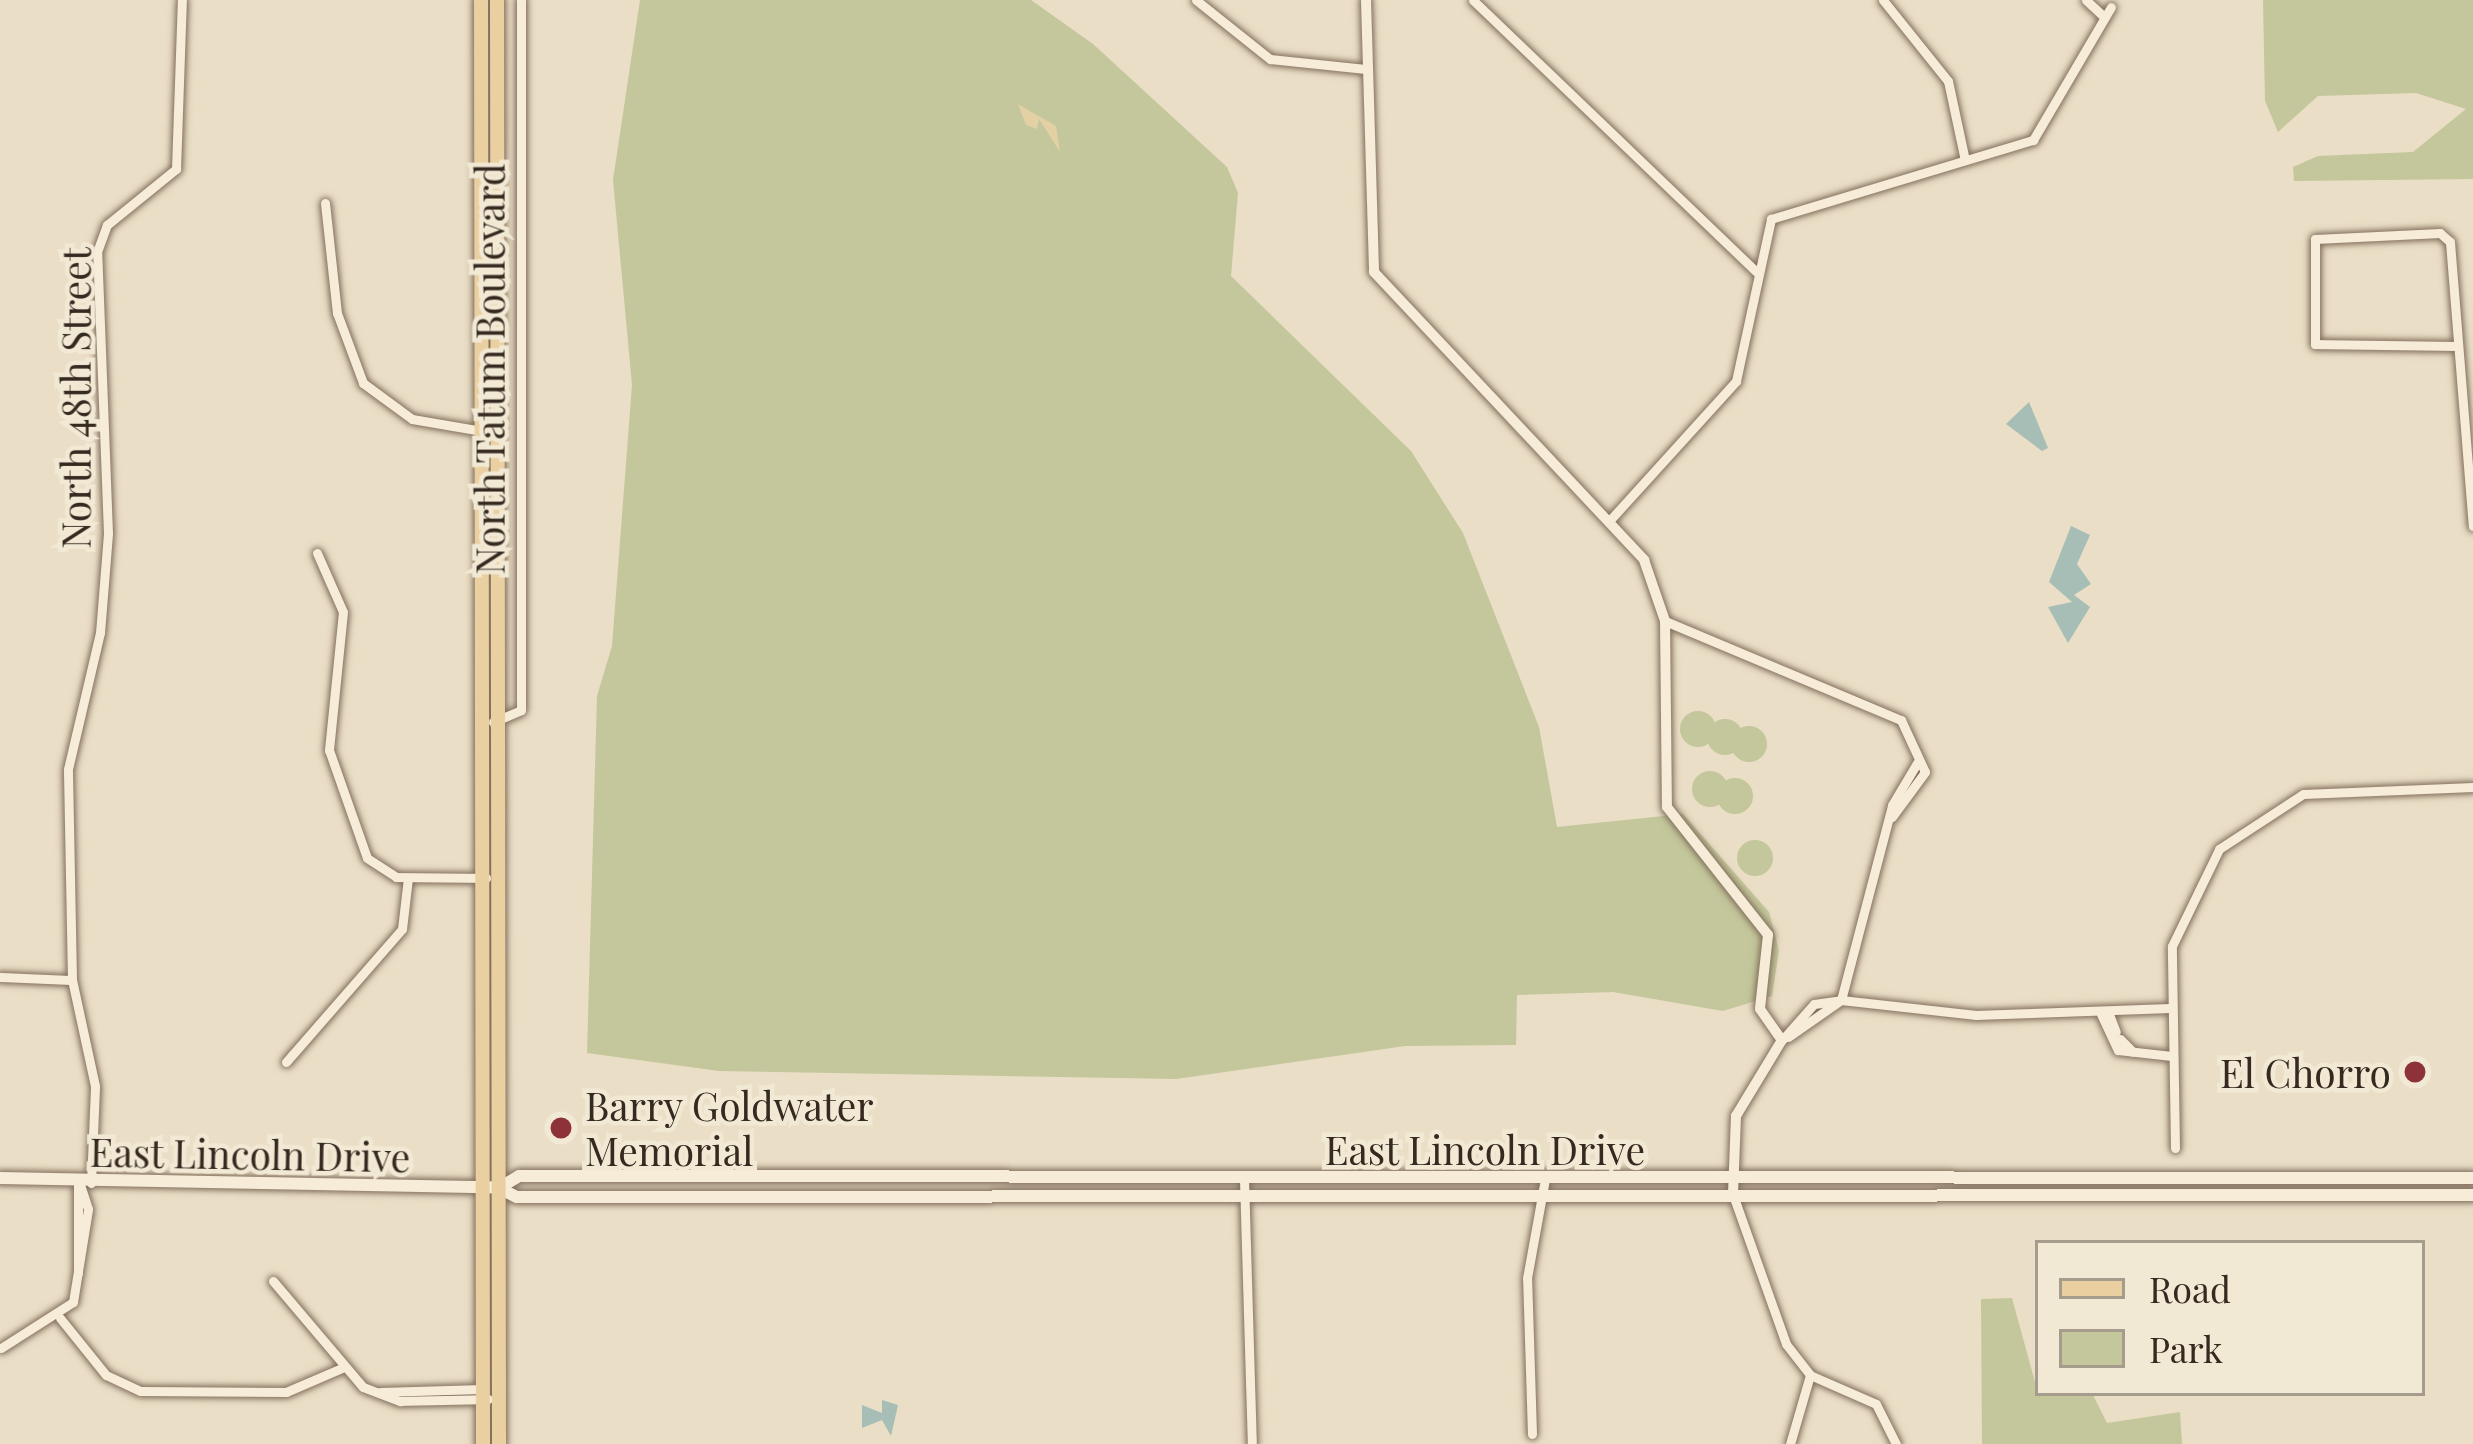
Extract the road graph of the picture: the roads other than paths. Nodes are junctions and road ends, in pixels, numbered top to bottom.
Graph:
1 (182, 0) edge
2 (481, 0) edge
3 (497, 0) edge
4 (521, 0) edge
5 (1196, 0) edge
6 (1366, 0) edge
7 (1473, 0) edge
8 (1882, 0) edge
9 (2086, 0) edge
10 (1365, 69) junction
11 (1965, 160) junction
12 (325, 203) dead end
13 (1756, 271) junction
14 (2453, 346) junction
15 (490, 430) junction
16 (1610, 519) junction
17 (2473, 526) edge
18 (317, 553) dead end
19 (1665, 621) junction
20 (482, 722) junction
21 (499, 722) junction
22 (2473, 787) edge
23 (408, 878) junction
24 (490, 878) junction
25 (0, 976) edge
26 (72, 980) junction
27 (1840, 1000) junction
28 (2170, 1008) junction
29 (2105, 1014) junction
30 (1782, 1040) junction
31 (2138, 1055) junction
32 (2172, 1056) junction
33 (286, 1062) dead end
34 (2175, 1148) dead end
35 (0, 1178) edge
36 (1931, 1178) junction
37 (2473, 1178) edge
38 (1244, 1179) junction
39 (1545, 1179) junction
40 (1733, 1179) junction
41 (2200, 1180) junction
42 (85, 1182) junction
43 (482, 1187) junction
44 (499, 1187) junction
45 (1244, 1195) junction
46 (1544, 1195) junction
47 (1733, 1195) junction
48 (1931, 1195) junction
49 (2121, 1195) junction
50 (2473, 1195) edge
51 (273, 1281) dead end
52 (60, 1318) junction
53 (1, 1348) edge
54 (344, 1367) junction
55 (1810, 1375) junction
56 (483, 1395) junction
57 (499, 1396) junction
58 (1535, 1439) edge
59 (483, 1444) edge
60 (499, 1444) edge
61 (1252, 1444) edge
62 (1523, 1444) edge
63 (1790, 1444) edge
64 (1896, 1444) edge

1 - 26 street, North 48th Street
2 - 15 main road, North Tatum Boulevard
3 - 15 main road, North Tatum Boulevard
4 - 21 street, North Tatum Boulevard
5 - 10 street
6 - 10 street
7 - 13 street
8 - 11 street
9 - 11 street
10 - 16 street
11 - 13 street
12 - 15 street
13 - 16 street
14 - 14 street
14 - 17 street
15 - 20 main road, North Tatum Boulevard
15 - 21 main road, North Tatum Boulevard
16 - 19 street
18 - 23 street
19 - 27 street
19 - 30 street
20 - 21 street
20 - 24 main road, North Tatum Boulevard
21 - 24 main road, North Tatum Boulevard
22 - 28 street
23 - 24 street
23 - 33 street
24 - 43 main road, North Tatum Boulevard
24 - 44 main road, North Tatum Boulevard
25 - 26 street
26 - 42 street, North 48th Street
27 - 29 street
27 - 30 street
28 - 29 street
28 - 32 street
29 - 31 street
29 - 31 street
30 - 40 street
31 - 32 street
32 - 34 street
35 - 42 main road, East Lincoln Drive
36 - 40 main road, East Lincoln Drive
36 - 41 main road, East Lincoln Drive
36 - 48 main road
37 - 41 main road, East Lincoln Drive
38 - 39 main road, East Lincoln Drive
38 - 44 main road, East Lincoln Drive
38 - 45 street
39 - 40 main road, East Lincoln Drive
39 - 46 street
40 - 47 street
41 - 49 main road
42 - 43 main road, East Lincoln Drive
42 - 52 street, North 48th Street
43 - 44 main road, East Lincoln Drive
43 - 56 main road, North Tatum Boulevard
44 - 45 main road, East Lincoln Drive
44 - 57 main road, North Tatum Boulevard
45 - 46 main road, East Lincoln Drive
45 - 61 street
46 - 47 main road, East Lincoln Drive
46 - 58 street
47 - 48 main road, East Lincoln Drive
47 - 55 street
48 - 49 main road, East Lincoln Drive
49 - 50 main road, East Lincoln Drive
51 - 54 street
52 - 53 street
52 - 54 street
54 - 56 street
55 - 63 street
55 - 64 street
56 - 57 street
56 - 59 main road, North Tatum Boulevard
57 - 60 main road, North Tatum Boulevard
58 - 62 street

